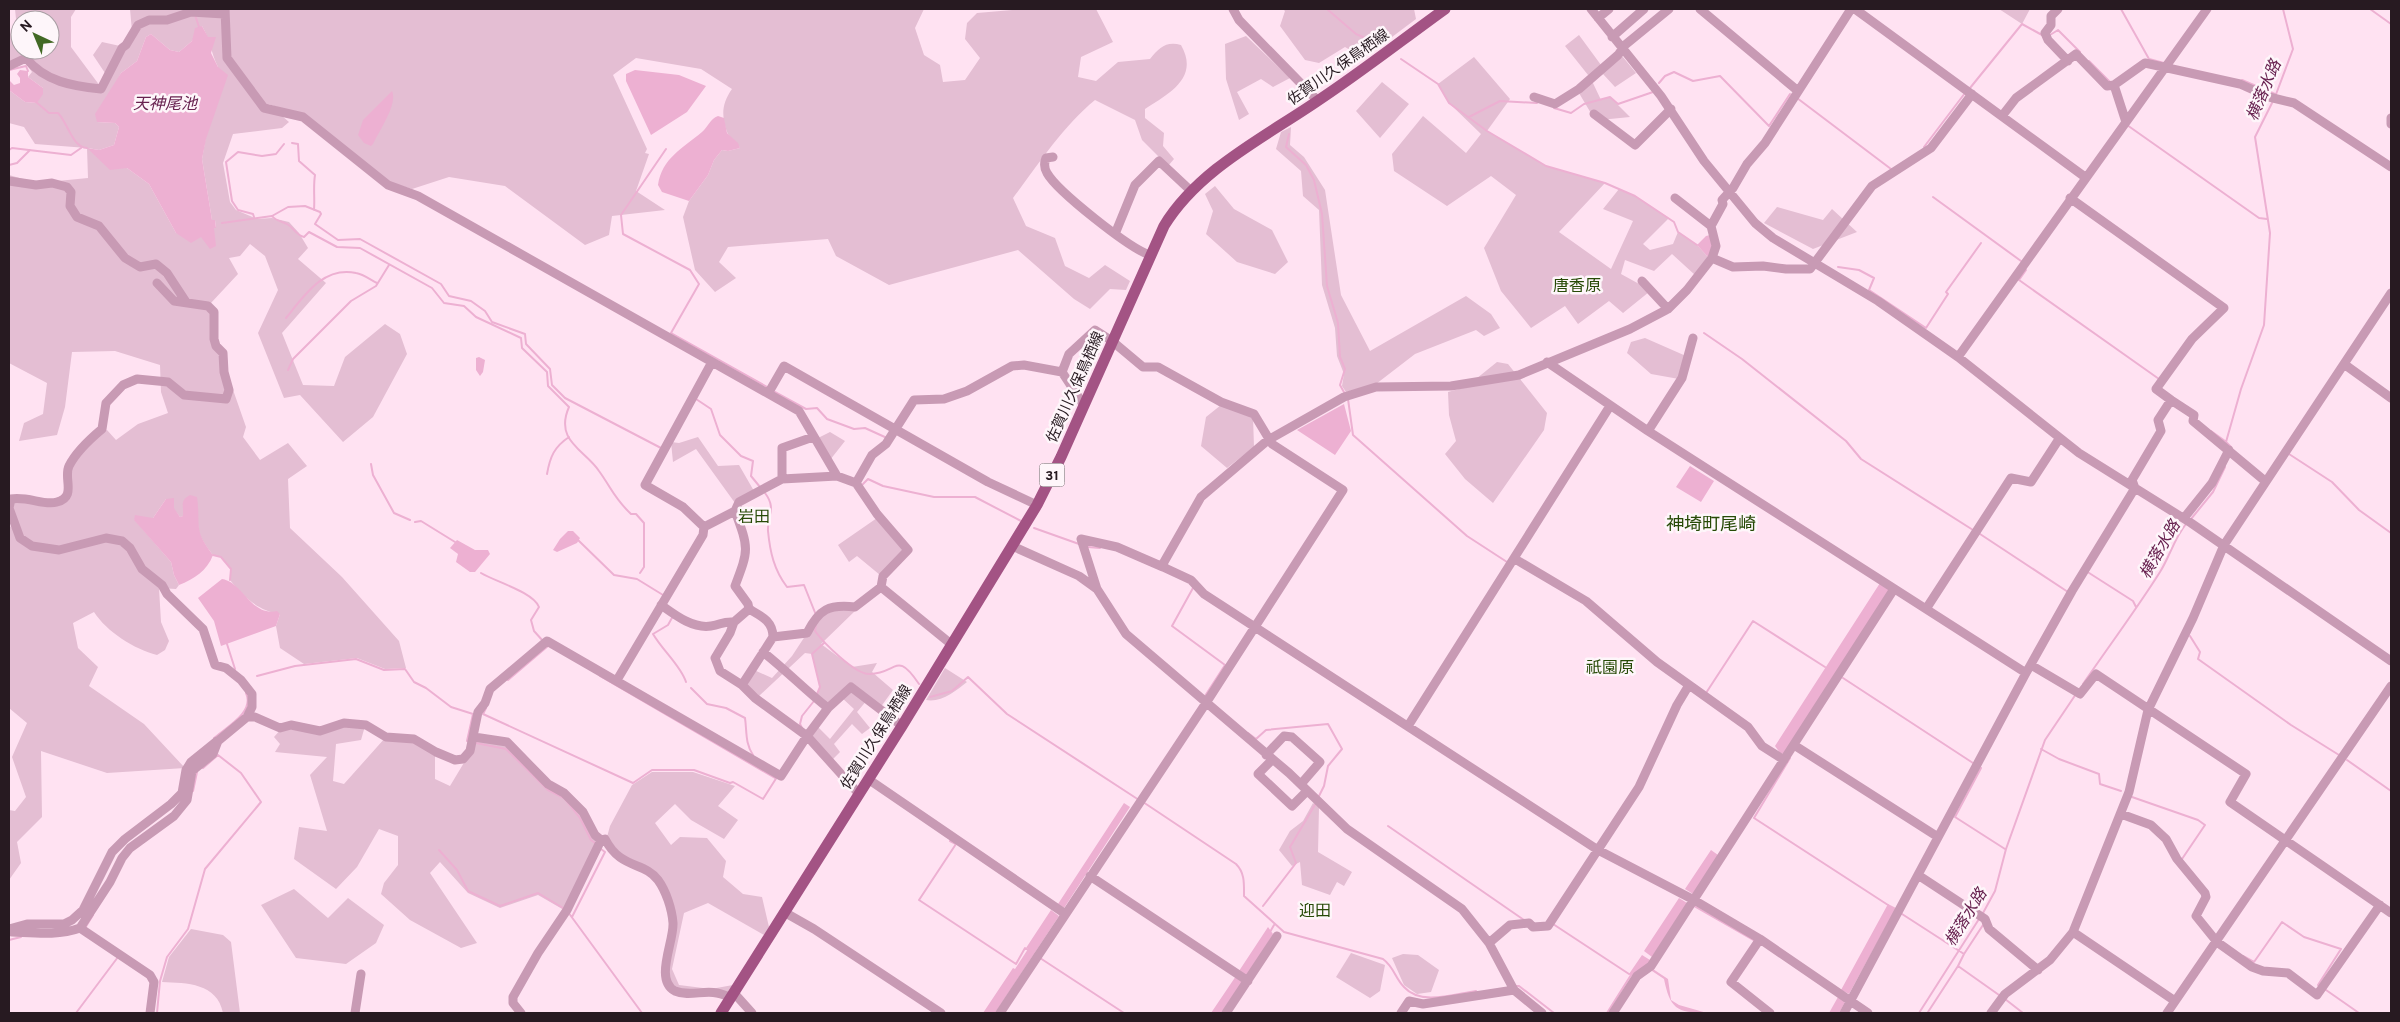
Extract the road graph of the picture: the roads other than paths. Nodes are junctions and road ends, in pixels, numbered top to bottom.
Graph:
1 (1233, 9) edge
2 (1445, 9) edge
3 (1591, 9) edge
4 (1609, 9) edge
5 (1644, 9) edge
6 (1668, 9) edge
7 (1700, 9) edge
8 (1851, 9) edge
9 (1855, 9) edge
10 (2058, 9) edge
11 (2207, 9) edge
12 (224, 11) edge
13 (1598, 18) junction
14 (1612, 37) junction
15 (1622, 49) junction
16 (2068, 61) junction
17 (2168, 64) junction
18 (9, 66) edge
19 (2114, 85) junction
20 (1798, 91) junction
21 (1968, 91) junction
22 (1534, 98) dead end
23 (1318, 101) junction
24 (1671, 109) junction
25 (1594, 114) dead end
26 (2002, 116) junction
27 (2391, 118) edge
28 (2124, 124) junction
29 (2391, 124) edge
30 (1053, 158) dead end
31 (2391, 167) edge
32 (2085, 177) junction
33 (9, 181) edge
34 (1190, 190) junction
35 (1729, 193) junction
36 (1675, 198) dead end
37 (2070, 198) junction
38 (1711, 226) junction
39 (1115, 234) junction
40 (1150, 255) junction
41 (1712, 258) junction
42 (1815, 262) junction
43 (1642, 281) dead end
44 (157, 283) dead end
45 (2391, 294) edge
46 (186, 302) junction
47 (1668, 309) junction
48 (1694, 338) dead end
49 (1112, 340) junction
50 (1958, 357) junction
51 (712, 362) junction
52 (1548, 362) junction
53 (2344, 364) junction
54 (1062, 372) junction
55 (770, 389) junction
56 (2391, 398) edge
57 (2171, 400) junction
58 (1083, 404) junction
59 (1610, 406) junction
60 (896, 430) junction
61 (1648, 431) junction
62 (813, 437) junction
63 (2059, 439) junction
64 (1268, 440) junction
65 (2232, 453) junction
66 (837, 476) junction
67 (782, 479) junction
68 (858, 481) junction
69 (2265, 481) junction
70 (2135, 488) junction
71 (1037, 505) junction
72 (9, 508) edge
73 (735, 511) junction
74 (2187, 520) junction
75 (704, 527) junction
76 (2224, 545) junction
77 (1012, 546) junction
78 (1515, 559) junction
79 (1163, 567) junction
80 (881, 587) junction
81 (1097, 589) junction
82 (1894, 589) junction
83 (661, 605) junction
84 (1926, 609) junction
85 (749, 610) junction
86 (734, 622) junction
87 (1255, 627) junction
88 (773, 636) junction
89 (951, 644) junction
90 (763, 652) junction
91 (2391, 661) edge
92 (2031, 664) junction
93 (2026, 673) junction
94 (617, 680) junction
95 (742, 685) junction
96 (1689, 685) junction
97 (2391, 686) edge
98 (1208, 700) junction
99 (828, 708) junction
100 (2148, 710) junction
101 (247, 717) junction
102 (902, 726) junction
103 (1408, 726) junction
104 (474, 737) junction
105 (805, 738) junction
106 (218, 741) junction
107 (1790, 752) junction
108 (1269, 757) junction
109 (868, 779) junction
110 (1304, 788) junction
111 (859, 794) junction
112 (2121, 814) junction
113 (1938, 837) junction
114 (601, 840) junction
115 (2286, 841) junction
116 (1598, 850) junction
117 (1918, 875) junction
118 (1090, 876) junction
119 (1692, 904) junction
120 (2380, 905) junction
121 (784, 912) junction
122 (1064, 913) junction
123 (2391, 913) edge
124 (80, 928) junction
125 (9, 929) edge
126 (2073, 932) junction
127 (1277, 936) dead end
128 (1757, 942) junction
129 (2217, 942) junction
130 (1489, 943) junction
131 (2038, 970) junction
132 (360, 974) dead end
133 (1248, 981) junction
134 (1512, 987) junction
135 (733, 995) junction
136 (1851, 1000) junction
137 (2175, 1001) junction
138 (150, 1013) edge
139 (355, 1013) edge
140 (521, 1013) edge
141 (721, 1013) edge
142 (752, 1013) edge
143 (941, 1013) edge
144 (1000, 1013) edge
145 (1226, 1013) edge
146 (1401, 1013) edge
147 (1542, 1013) edge
148 (1612, 1013) edge
149 (1770, 1013) edge
150 (1844, 1013) edge
151 (1868, 1013) edge
152 (1992, 1013) edge
153 (2167, 1013) edge

1 - 23 street
2 - 23 main road, 佐賀川久保鳥栖線 / 31
3 - 13 street
4 - 13 street
5 - 14 street
6 - 15 street
7 - 20 street
8 - 20 street
9 - 21 street
10 - 16 street
11 - 17 street
12 - 18 street
12 - 51 street
13 - 14 street
14 - 15 street
15 - 22 street
15 - 24 street
16 - 19 street
16 - 26 street
17 - 19 street
17 - 28 street
17 - 31 street
19 - 28 street
20 - 35 street
21 - 26 street
21 - 42 street
23 - 34 main road, 佐賀川久保鳥栖線 / 31
24 - 25 street
24 - 35 street
26 - 32 street
27 - 29 street
28 - 32 street
30 - 39 street
32 - 37 street
33 - 46 street
34 - 39 street
34 - 40 main road, 佐賀川久保鳥栖線 / 31
35 - 38 street
35 - 42 street
36 - 38 street
37 - 50 street
37 - 57 street
38 - 41 street
39 - 40 street
40 - 49 main road, 佐賀川久保鳥栖線 / 31
41 - 42 street
41 - 47 street
42 - 50 street
43 - 47 street
44 - 46 street
45 - 53 street
46 - 72 street
47 - 52 street
48 - 61 street
49 - 54 street
49 - 58 main road, 佐賀川久保鳥栖線 / 31
49 - 64 street
50 - 63 street
51 - 55 street
51 - 75 street
52 - 59 street
52 - 64 street
53 - 56 street
53 - 69 street
54 - 58 street
54 - 60 street
55 - 60 street
55 - 62 street
57 - 65 street
57 - 70 street
58 - 71 main road, 佐賀川久保鳥栖線 / 31
59 - 61 street
59 - 78 street
60 - 68 street
60 - 71 street
61 - 82 street
62 - 66 street
62 - 67 street
63 - 70 street
63 - 84 street
64 - 79 street
64 - 87 street
65 - 69 street
65 - 74 street
66 - 67 street
66 - 68 street
67 - 73 street
68 - 80 street
69 - 76 street
70 - 74 street
70 - 92 street
71 - 77 main road, 佐賀川久保鳥栖線 / 31
72 - 101 street
73 - 75 street
73 - 85 street
74 - 76 street
75 - 83 street
76 - 91 street
76 - 100 street
77 - 81 street
77 - 89 main road, 佐賀川久保鳥栖線 / 31
78 - 96 street
78 - 103 street
79 - 81 street
79 - 87 street
80 - 88 street
80 - 89 street
81 - 98 street
82 - 84 street
82 - 107 street
83 - 86 street
83 - 94 street
84 - 93 street
85 - 86 street
85 - 88 street
86 - 95 street
87 - 98 street
87 - 103 street
88 - 90 street
89 - 102 main road, 佐賀川久保鳥栖線 / 31
90 - 95 street
90 - 99 street
92 - 93 street
92 - 100 street
93 - 113 street
94 - 104 street
94 - 105 street
95 - 105 street
96 - 107 street
96 - 116 street
97 - 115 street
98 - 108 street
98 - 118 street
99 - 102 street
99 - 105 street
100 - 112 street
100 - 115 street
101 - 104 street
101 - 106 street
102 - 109 main road, 佐賀川久保鳥栖線 / 31
103 - 116 street
104 - 114 street
105 - 111 street
106 - 124 street
106 - 125 street
107 - 113 street
107 - 119 street
108 - 110 street
108 - 110 street
108 - 110 street
109 - 111 main road, 佐賀川久保鳥栖線 / 31
109 - 122 street
110 - 130 street
111 - 121 main road, 佐賀川久保鳥栖線 / 31
112 - 126 street
112 - 129 street
113 - 117 street
114 - 135 street
114 - 140 street
115 - 120 street
115 - 129 street
116 - 119 street
116 - 130 street
117 - 131 street
117 - 136 street
118 - 122 street
118 - 133 street
119 - 128 street
119 - 148 street
120 - 123 street
120 - 129 street
121 - 135 main road, 佐賀川久保鳥栖線 / 31
121 - 143 street
122 - 144 street
124 - 125 street
124 - 138 street
126 - 131 street
126 - 137 street
127 - 133 street
128 - 136 street
128 - 149 street
129 - 137 street
130 - 134 street
131 - 152 street
132 - 139 street
133 - 145 street
134 - 146 street
134 - 147 street
135 - 141 main road, 佐賀川久保鳥栖線 / 31
135 - 142 street
136 - 150 street
136 - 151 street
137 - 153 street

